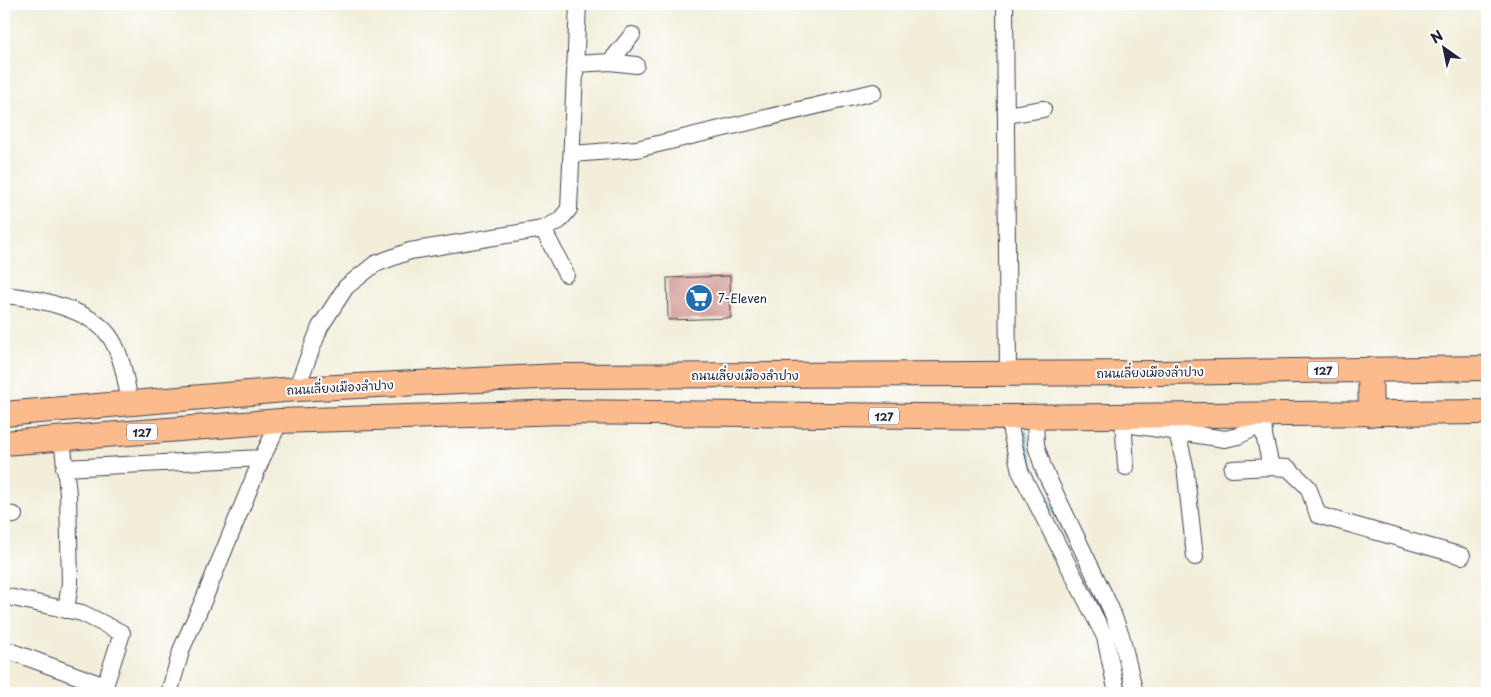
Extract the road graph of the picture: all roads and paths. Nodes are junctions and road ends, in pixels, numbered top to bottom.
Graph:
1 (578, 4) edge
2 (1005, 4) edge
3 (632, 34) dead end
4 (610, 62) junction
5 (575, 64) junction
6 (636, 65) dead end
7 (874, 92) dead end
8 (1044, 109) dead end
9 (1012, 115) junction
10 (572, 154) junction
11 (543, 229) junction
12 (566, 274) dead end
13 (4, 295) edge
14 (1487, 368) edge
15 (1370, 369) junction
16 (1008, 374) junction
17 (296, 389) junction
18 (130, 403) junction
19 (1487, 412) edge
20 (15, 413) edge
21 (1371, 414) junction
22 (1023, 417) junction
23 (1263, 419) junction
24 (1123, 420) junction
25 (280, 421) junction
26 (1177, 424) junction
27 (62, 438) junction
28 (28, 441) junction
29 (4, 443) edge
30 (262, 458) junction
31 (1126, 467) dead end
32 (1271, 467) junction
33 (64, 468) junction
34 (1232, 469) dead end
35 (1086, 555) junction
36 (1462, 556) dead end
37 (1195, 557) dead end
38 (1068, 564) junction
39 (4, 596) edge
40 (66, 610) junction
41 (1113, 636) junction
42 (4, 650) edge
43 (105, 690) edge
44 (169, 693) edge
45 (1117, 693) edge
46 (1135, 693) edge

1 - 5 street
2 - 9 street
3 - 4 street
4 - 5 street
4 - 6 street
5 - 10 street
7 - 10 street
8 - 9 street
9 - 16 street
10 - 11 street
11 - 12 street
11 - 17 street
13 - 18 street
14 - 15 highway, ถนนเลี่ยงเมืองลำปาง / 127
15 - 16 highway, ถนนเลี่ยงเมืองลำปาง / 127
15 - 21 highway
16 - 17 highway, ถนนเลี่ยงเมืองลำปาง / 127
17 - 18 highway, ถนนเลี่ยงเมืองลำปาง / 127
18 - 20 highway, ถนนเลี่ยงเมืองลำปาง / 127
19 - 21 highway, 127
20 - 28 highway
21 - 23 highway, 127
22 - 24 highway, 127
22 - 25 highway, 127
22 - 35 street
22 - 38 street
23 - 26 highway, 127
23 - 32 street
24 - 26 highway, 127
24 - 31 street
25 - 27 highway, 127
25 - 30 street
26 - 37 street
27 - 28 highway, 127
27 - 33 street
28 - 29 highway, 127
30 - 33 street
30 - 44 street
32 - 34 street
32 - 36 street
33 - 40 street
35 - 38 street
35 - 41 street
38 - 41 street
39 - 40 street
40 - 43 street
41 - 45 street
41 - 46 street
42 - 43 street

